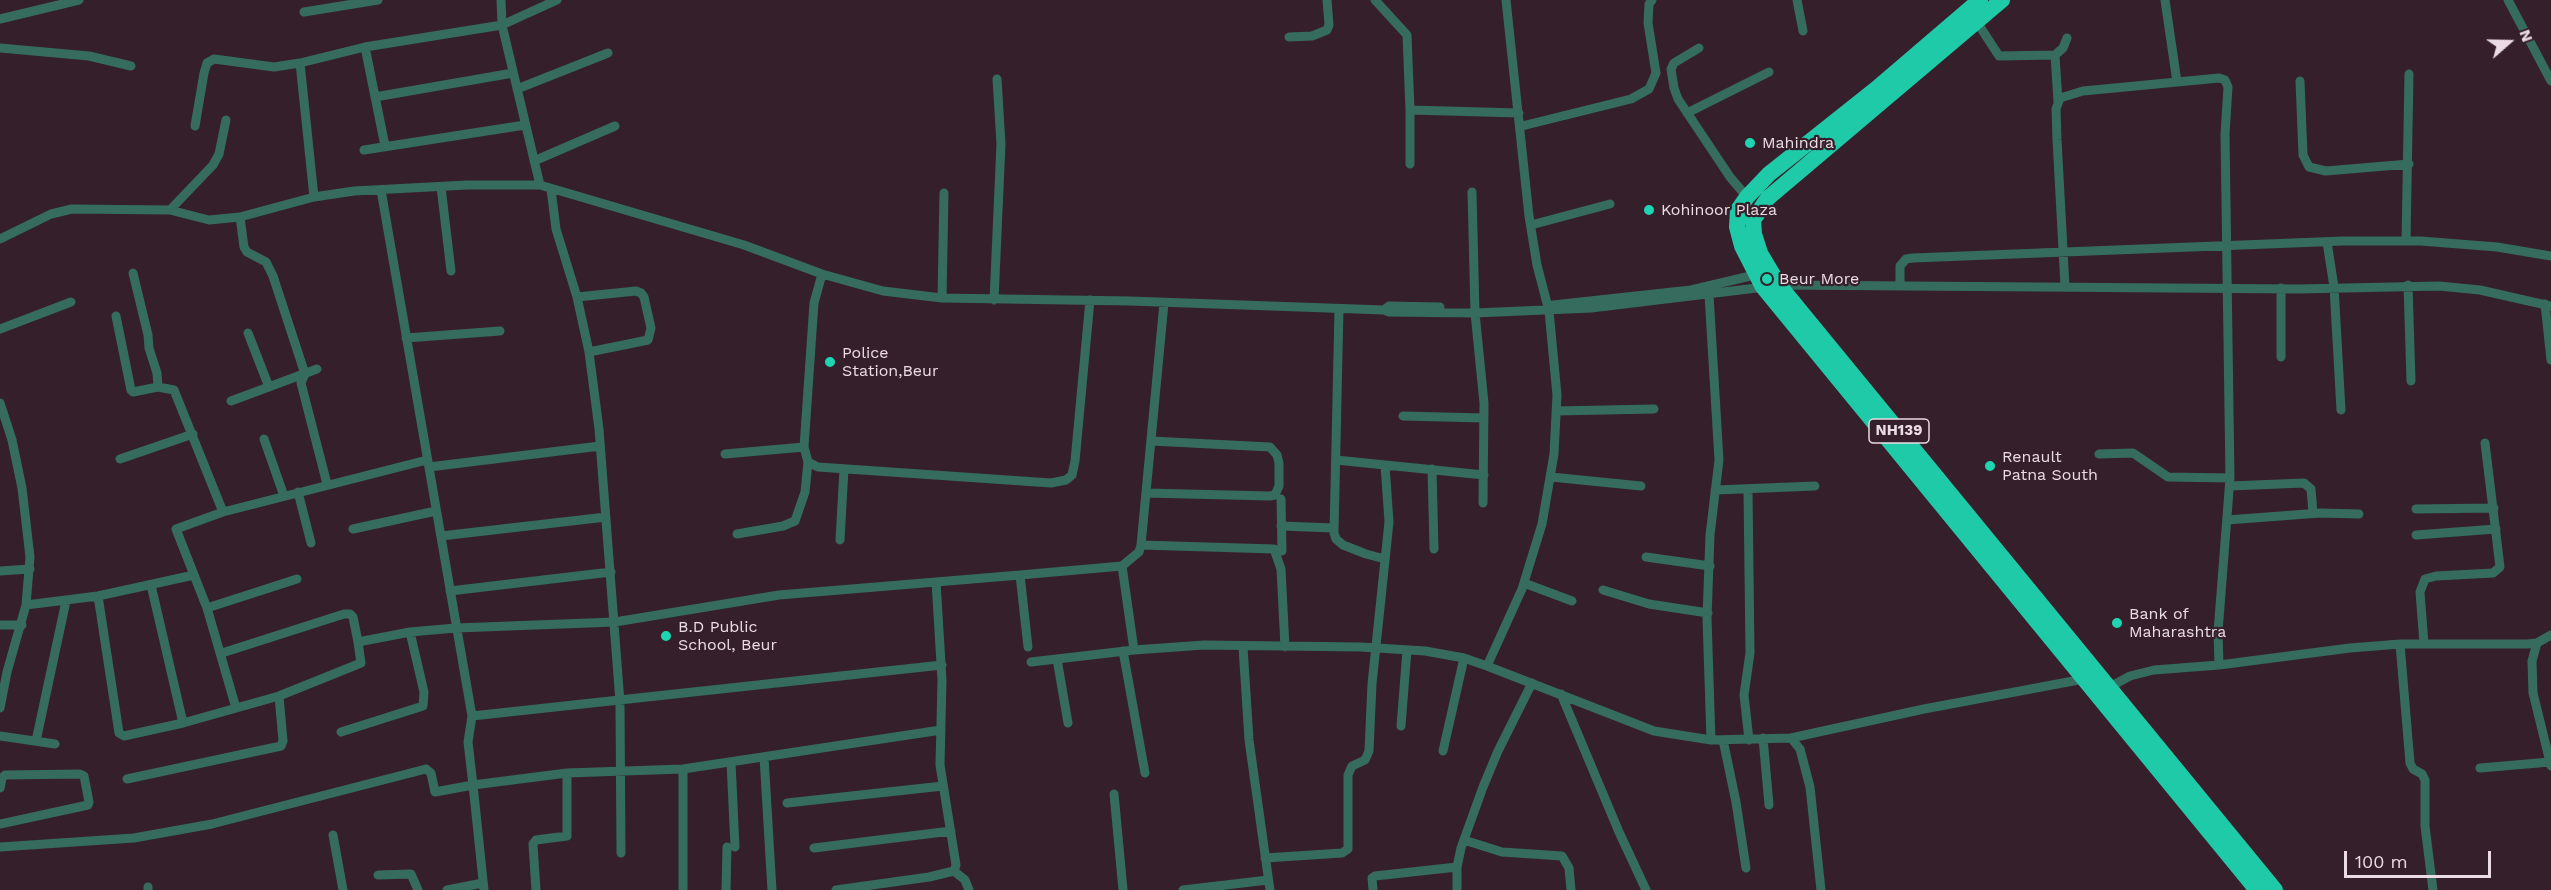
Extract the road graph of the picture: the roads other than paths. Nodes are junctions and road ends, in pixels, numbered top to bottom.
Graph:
1 (79, 0) edge
2 (378, 0) edge
3 (501, 0) edge
4 (557, 0) edge
5 (1327, 0) edge
6 (1376, 0) edge
7 (1506, 0) edge
8 (1652, 0) edge
9 (1797, 0) edge
10 (1980, 0) edge
11 (2002, 0) edge
12 (2165, 0) edge
13 (2508, 0) edge
14 (304, 12) dead end
15 (1972, 16) junction
16 (0, 19) edge
17 (502, 25) junction
18 (1803, 31) dead end
19 (1289, 37) dead end
20 (2067, 38) dead end
21 (365, 47) junction
22 (0, 48) edge
23 (1699, 48) dead end
24 (608, 53) dead end
25 (2055, 55) junction
26 (300, 63) junction
27 (131, 66) dead end
28 (1768, 72) dead end
29 (513, 73) junction
30 (2409, 74) dead end
31 (996, 79) dead end
32 (2300, 81) dead end
33 (2551, 81) edge
34 (2177, 82) junction
35 (517, 88) junction
36 (375, 97) junction
37 (2058, 102) junction
38 (1410, 110) junction
39 (1519, 113) junction
40 (1687, 113) junction
41 (226, 120) dead end
42 (525, 125) junction
43 (195, 126) dead end
44 (615, 126) dead end
45 (1522, 126) junction
46 (385, 146) junction
47 (364, 150) dead end
48 (534, 161) junction
49 (1410, 164) dead end
50 (2409, 164) junction
51 (540, 185) junction
52 (441, 187) junction
53 (551, 189) junction
54 (381, 190) junction
55 (1472, 192) dead end
56 (944, 193) dead end
57 (1747, 196) junction
58 (314, 197) junction
59 (1610, 204) dead end
60 (170, 210) junction
61 (240, 217) junction
62 (1531, 225) junction
63 (0, 239) edge
64 (2406, 241) junction
65 (2327, 242) junction
66 (2226, 246) junction
67 (2065, 253) junction
68 (2551, 256) edge
69 (451, 271) dead end
70 (133, 273) dead end
71 (822, 274) junction
72 (1767, 279) junction
73 (2408, 285) junction
74 (1900, 286) junction
75 (2065, 286) junction
76 (2334, 287) junction
77 (2228, 288) junction
78 (2281, 288) junction
79 (1709, 295) junction
80 (577, 297) junction
81 (942, 298) junction
82 (994, 300) junction
83 (1090, 300) junction
84 (71, 302) dead end
85 (1164, 303) junction
86 (2548, 305) edge
87 (1339, 309) junction
88 (1549, 309) junction
89 (1475, 311) junction
90 (116, 316) dead end
91 (0, 329) edge
92 (500, 331) dead end
93 (248, 333) dead end
94 (406, 338) junction
95 (589, 352) junction
96 (2281, 357) dead end
97 (2551, 360) edge
98 (317, 369) dead end
99 (304, 374) junction
100 (2412, 381) dead end
101 (158, 387) junction
102 (269, 387) junction
103 (231, 401) dead end
104 (0, 403) edge
105 (1654, 409) dead end
106 (2341, 410) dead end
107 (1556, 411) junction
108 (1402, 416) dead end
109 (1484, 418) junction
110 (193, 434) junction
111 (264, 439) dead end
112 (1151, 441) junction
113 (2485, 443) dead end
114 (600, 446) junction
115 (804, 447) junction
116 (1903, 448) junction
117 (725, 454) dead end
118 (2098, 454) dead end
119 (120, 459) dead end
120 (1336, 460) junction
121 (807, 462) junction
122 (428, 463) junction
123 (1385, 465) junction
124 (844, 469) junction
125 (1432, 469) junction
126 (1484, 475) junction
127 (1551, 477) junction
128 (2230, 482) junction
129 (327, 484) junction
130 (1641, 486) dead end
131 (1815, 486) dead end
132 (1715, 490) junction
133 (1748, 490) junction
134 (298, 492) junction
135 (1146, 493) junction
136 (284, 496) junction
137 (1281, 500) dead end
138 (1483, 503) dead end
139 (2494, 508) junction
140 (2416, 509) dead end
141 (436, 511) junction
142 (224, 512) junction
143 (2313, 513) junction
144 (2359, 514) dead end
145 (606, 517) junction
146 (2228, 520) junction
147 (1281, 526) junction
148 (1334, 528) junction
149 (353, 529) dead end
150 (2496, 529) junction
151 (737, 534) dead end
152 (2416, 535) dead end
153 (441, 536) junction
154 (840, 540) dead end
155 (311, 543) dead end
156 (1141, 545) junction
157 (1434, 549) dead end
158 (1282, 551) dead end
159 (1646, 557) dead end
160 (1385, 559) junction
161 (1122, 566) junction
162 (1710, 566) junction
163 (30, 569) junction
164 (0, 571) edge
165 (611, 572) junction
166 (194, 575) junction
167 (1020, 575) junction
168 (297, 579) dead end
169 (936, 582) junction
170 (1524, 583) junction
171 (151, 585) junction
172 (1603, 590) dead end
173 (450, 591) junction
174 (98, 596) junction
175 (1572, 600) dead end
176 (66, 601) junction
177 (26, 605) junction
178 (207, 608) junction
179 (1708, 613) junction
180 (615, 622) junction
181 (0, 625) edge
182 (22, 625) junction
183 (456, 627) junction
184 (410, 632) junction
185 (2551, 635) edge
186 (358, 642) junction
187 (2537, 643) junction
188 (2400, 644) junction
189 (2424, 644) junction
190 (1029, 647) dead end
191 (1243, 647) junction
192 (1285, 647) junction
193 (1376, 648) junction
194 (1134, 650) junction
195 (1407, 650) junction
196 (1123, 651) junction
197 (222, 654) junction
198 (1464, 658) junction
199 (1057, 659) junction
200 (1031, 662) dead end
201 (942, 665) junction
202 (2219, 665) junction
203 (1487, 666) junction
204 (3, 672) edge
205 (2084, 679) junction
206 (1532, 683) junction
207 (2103, 691) junction
208 (1561, 694) junction
209 (279, 696) junction
210 (620, 702) junction
211 (0, 708) edge
212 (236, 708) junction
213 (472, 716) junction
214 (183, 723) junction
215 (1068, 723) dead end
216 (1401, 726) dead end
217 (941, 730) junction
218 (341, 732) dead end
219 (0, 736) edge
220 (1762, 738) junction
221 (1791, 738) junction
222 (1711, 740) junction
223 (1723, 740) junction
224 (1749, 740) junction
225 (36, 741) junction
226 (55, 744) dead end
227 (1443, 751) dead end
228 (764, 757) junction
229 (731, 762) junction
230 (2550, 764) edge
231 (2480, 768) dead end
232 (683, 769) junction
233 (621, 771) junction
234 (567, 773) junction
235 (1145, 773) dead end
236 (127, 779) dead end
237 (473, 785) junction
238 (943, 786) junction
239 (0, 788) edge
240 (1114, 794) dead end
241 (788, 803) dead end
242 (1768, 805) dead end
243 (0, 824) edge
244 (951, 831) junction
245 (333, 835) dead end
246 (1464, 840) junction
247 (0, 848) edge
248 (814, 848) dead end
249 (621, 853) dead end
250 (1265, 858) junction
251 (1456, 867) junction
252 (1746, 868) dead end
253 (954, 871) junction
254 (378, 875) dead end
255 (1268, 880) junction
256 (484, 887) edge
257 (343, 890) edge
258 (418, 890) edge
259 (447, 890) edge
260 (536, 890) edge
261 (683, 890) edge
262 (726, 890) edge
263 (772, 890) edge
264 (836, 890) edge
265 (969, 890) edge
266 (1123, 890) edge
267 (1183, 890) edge
268 (1270, 890) edge
269 (1373, 890) edge
270 (1457, 890) edge
271 (1571, 890) edge
272 (1646, 890) edge
273 (1821, 890) edge
274 (2257, 890) edge
275 (2275, 890) edge
276 (2433, 890) edge

1 - 16 street
2 - 14 street
3 - 17 street
4 - 17 street
5 - 19 street
6 - 38 street
7 - 39 street
8 - 45 street
9 - 18 street
10 - 15 highway, NH139
11 - 15 highway, NH139
12 - 34 street
13 - 33 street
15 - 25 street
15 - 57 highway, NH139
15 - 72 highway, NH139
17 - 21 street
17 - 29 street
20 - 25 street
21 - 26 street
21 - 36 street
22 - 27 street
23 - 40 street
24 - 35 street
25 - 37 street
26 - 43 street
26 - 58 street
28 - 40 street
29 - 35 street
29 - 36 street
30 - 50 street
31 - 82 street
32 - 50 street
34 - 37 street
34 - 66 street
35 - 42 street
36 - 46 street
37 - 67 street
38 - 39 street
38 - 49 street
39 - 45 street
40 - 57 street
41 - 60 street
42 - 46 street
42 - 48 street
44 - 48 street
45 - 62 street
46 - 47 street
48 - 51 street
50 - 64 street
51 - 52 street
51 - 53 street
52 - 54 street
52 - 69 street
53 - 71 street
53 - 80 street
54 - 58 street
54 - 94 street
55 - 89 street
56 - 81 street
57 - 72 highway, NH139
58 - 61 street
59 - 62 street
60 - 61 street
60 - 63 street
61 - 99 street
62 - 88 street
64 - 65 street
64 - 68 street
65 - 66 street
65 - 76 street
66 - 67 street
66 - 77 street
67 - 74 street
67 - 75 street
70 - 101 street
71 - 81 street
71 - 115 street
72 - 74 street
72 - 79 street
72 - 88 street
72 - 116 highway, NH139
73 - 76 street
73 - 86 street
73 - 100 street
74 - 75 street
75 - 77 street
76 - 78 street
76 - 106 street
77 - 78 street
77 - 128 street
78 - 96 street
79 - 88 street
79 - 132 street
80 - 95 street
80 - 95 street
81 - 82 street
82 - 83 street
83 - 85 street
83 - 124 street
84 - 91 street
85 - 87 street
85 - 112 street
86 - 97 street
87 - 89 street
87 - 120 street
88 - 89 street
88 - 107 street
89 - 109 street
90 - 101 street
92 - 94 street
93 - 102 street
94 - 122 street
95 - 114 street
98 - 99 street
99 - 102 street
99 - 129 street
101 - 110 street
102 - 103 street
104 - 163 street
105 - 107 street
107 - 127 street
108 - 109 street
109 - 126 street
110 - 119 street
110 - 142 street
111 - 136 street
112 - 135 street
112 - 135 street
113 - 139 street
114 - 122 street
114 - 145 street
115 - 117 street
115 - 121 street
116 - 205 highway, NH139
116 - 207 highway, NH139
118 - 128 street
120 - 123 street
120 - 148 street
121 - 124 street
121 - 151 street
122 - 129 street
122 - 141 street
123 - 125 street
123 - 160 street
124 - 154 street
125 - 126 street
125 - 157 street
126 - 138 street
127 - 130 street
127 - 170 street
128 - 143 street
128 - 146 street
129 - 134 street
131 - 133 street
132 - 133 street
132 - 162 street
133 - 224 street
134 - 136 street
134 - 155 street
135 - 156 street
136 - 142 street
137 - 147 street
139 - 140 street
139 - 150 street
141 - 149 street
141 - 153 street
142 - 166 street
143 - 144 street
143 - 146 street
145 - 153 street
145 - 165 street
146 - 202 street
147 - 148 street
147 - 158 street
148 - 160 street
150 - 152 street
150 - 189 street
153 - 173 street
156 - 161 street
156 - 192 street
159 - 162 street
160 - 193 street
161 - 167 street
161 - 194 street
162 - 179 street
163 - 164 street
163 - 177 street
165 - 173 street
165 - 180 street
166 - 171 street
166 - 178 street
167 - 169 street
167 - 190 street
168 - 178 street
169 - 180 street
169 - 201 street
170 - 175 street
170 - 203 street
171 - 174 street
171 - 214 street
172 - 179 street
173 - 183 street
174 - 176 street
174 - 214 street
176 - 177 street
176 - 225 street
177 - 182 street
178 - 197 street
179 - 222 street
180 - 183 street
180 - 210 street
181 - 182 street
182 - 204 street
183 - 184 street
183 - 213 street
184 - 186 street
184 - 218 street
185 - 187 street
186 - 197 street
186 - 209 street
187 - 189 street
187 - 230 street
188 - 189 street
188 - 202 street
188 - 276 street
191 - 192 street
191 - 194 street
191 - 250 street
192 - 193 street
193 - 195 street
193 - 250 street
194 - 196 street
195 - 198 street
195 - 216 street
196 - 199 street
196 - 235 street
197 - 212 street
198 - 203 street
198 - 227 street
199 - 200 street
199 - 215 street
201 - 210 street
201 - 217 street
202 - 207 street
203 - 206 street
204 - 211 street
205 - 207 highway, NH139
205 - 221 street
206 - 208 street
206 - 246 street
207 - 274 highway, NH139
207 - 275 highway, NH139
208 - 222 street
208 - 272 street
209 - 212 street
209 - 236 street
210 - 213 street
210 - 233 street
212 - 214 street
213 - 237 street
217 - 228 street
217 - 238 street
219 - 225 street
220 - 221 street
220 - 224 street
220 - 242 street
221 - 273 street
222 - 223 street
223 - 224 street
223 - 252 street
225 - 226 street
228 - 229 street
228 - 263 street
229 - 232 street
229 - 262 street
230 - 231 street
232 - 233 street
232 - 261 street
233 - 234 street
233 - 249 street
234 - 237 street
234 - 260 street
237 - 247 street
237 - 256 street
238 - 241 street
238 - 244 street
239 - 243 street
240 - 266 street
244 - 248 street
244 - 253 street
245 - 257 street
246 - 251 street
246 - 271 street
250 - 255 street
251 - 269 street
251 - 270 street
253 - 264 street
253 - 265 street
254 - 258 street
255 - 267 street
255 - 268 street
256 - 259 street

